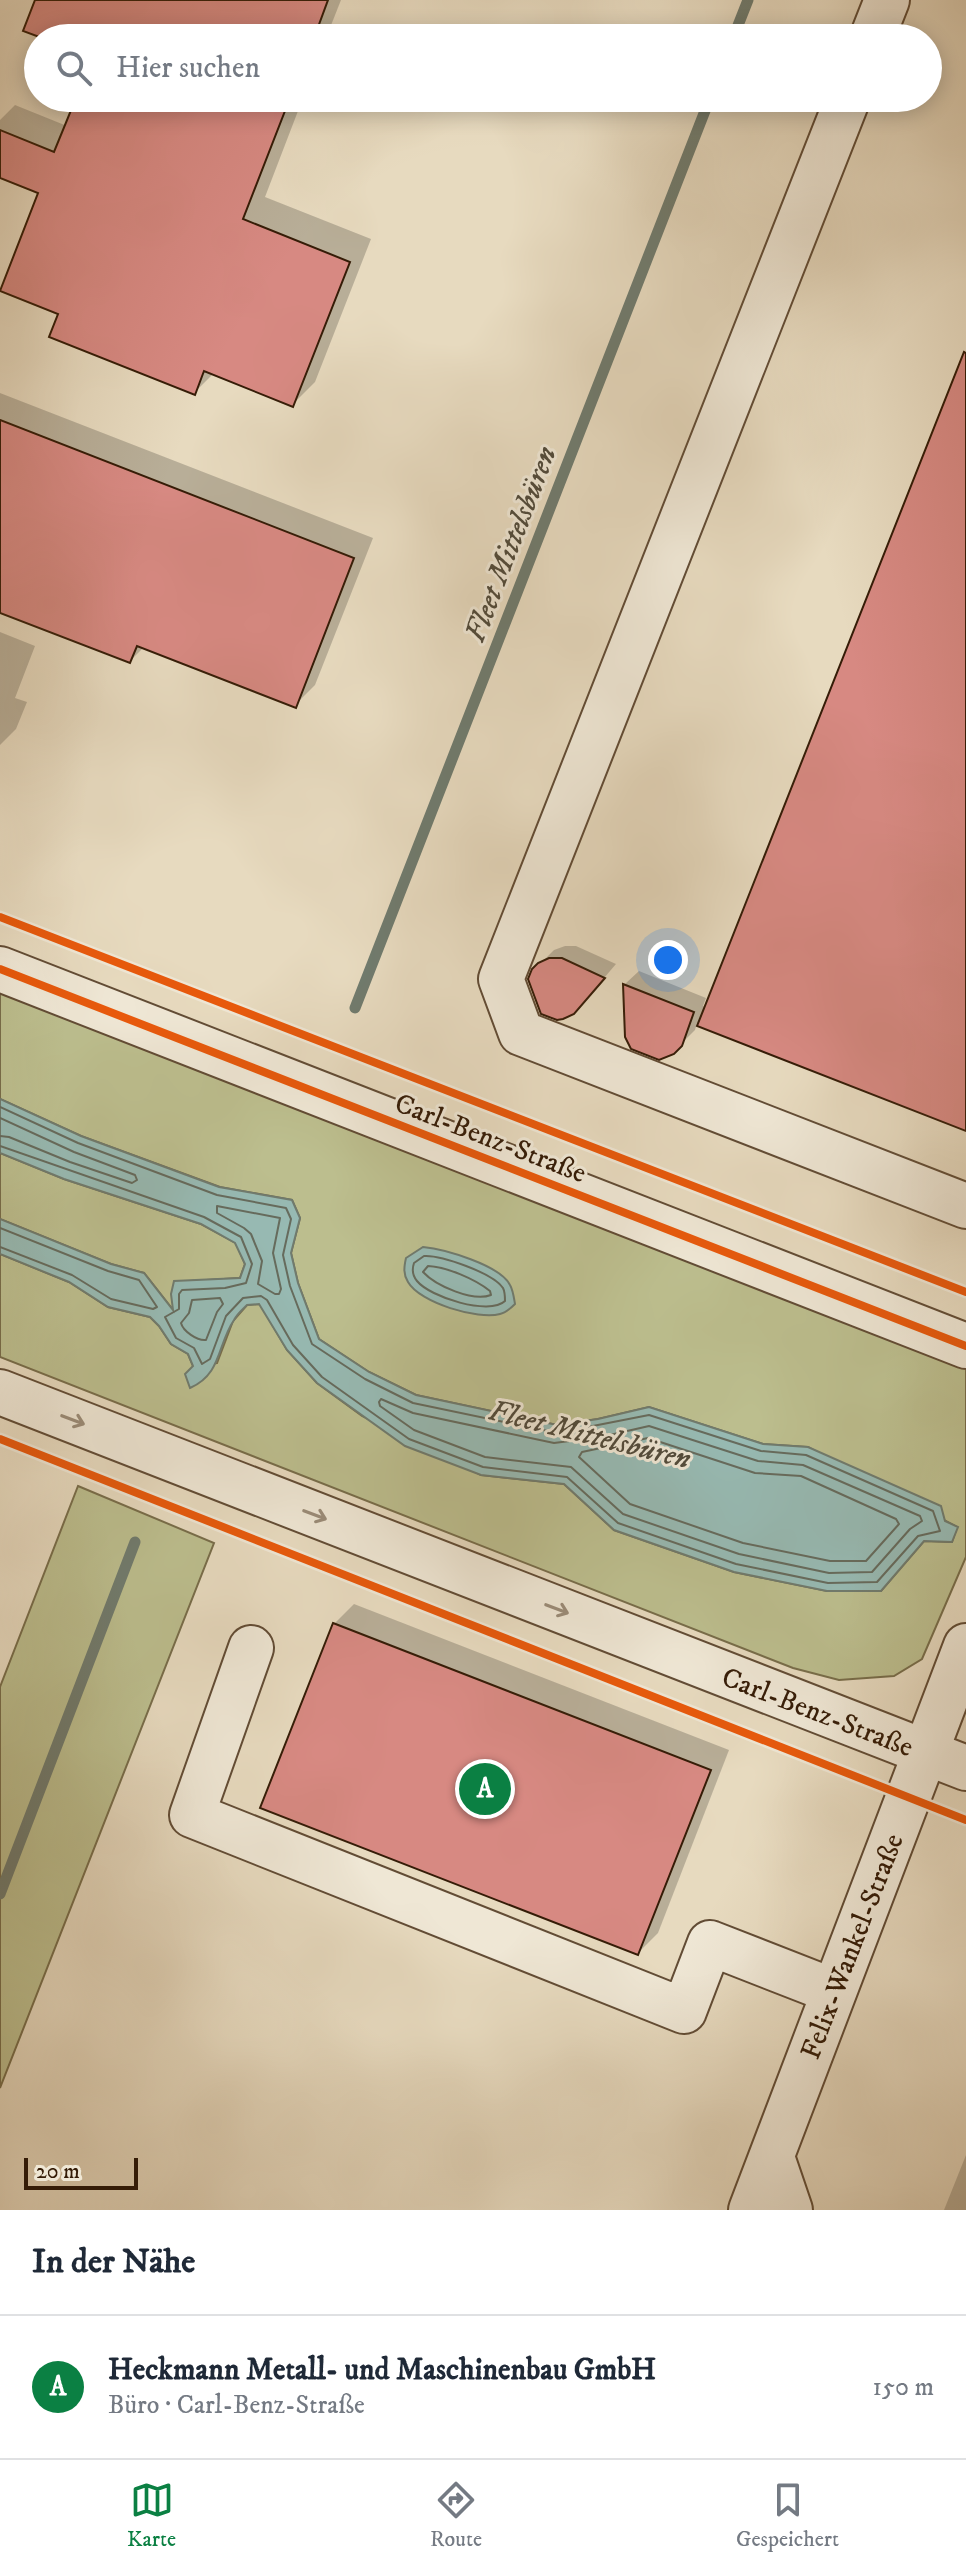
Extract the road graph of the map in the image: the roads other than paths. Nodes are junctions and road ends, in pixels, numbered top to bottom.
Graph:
1 (887, 0) edge
2 (878, 24) edge
3 (842, 112) edge
4 (0, 969) edge
5 (966, 1206) edge
6 (966, 1346) edge
7 (0, 1392) edge
8 (966, 1646) edge
9 (251, 1648) dead end
10 (924, 1751) junction
11 (966, 1768) edge
12 (833, 1991) junction
13 (772, 2157) junction
14 (751, 2210) edge
15 (790, 2210) edge

1 - 2 street
3 - 5 street
4 - 6 street, Carl-Benz-Straße
7 -> 10 street, Carl-Benz-Straße
8 - 10 street, Felix-Wankel-Straße
9 - 12 street
10 - 11 street, Carl-Benz-Straße
10 - 12 street, Felix-Wankel-Straße
12 - 13 street, Felix-Wankel-Straße
13 - 14 street, Felix-Wankel-Straße
13 - 15 street

